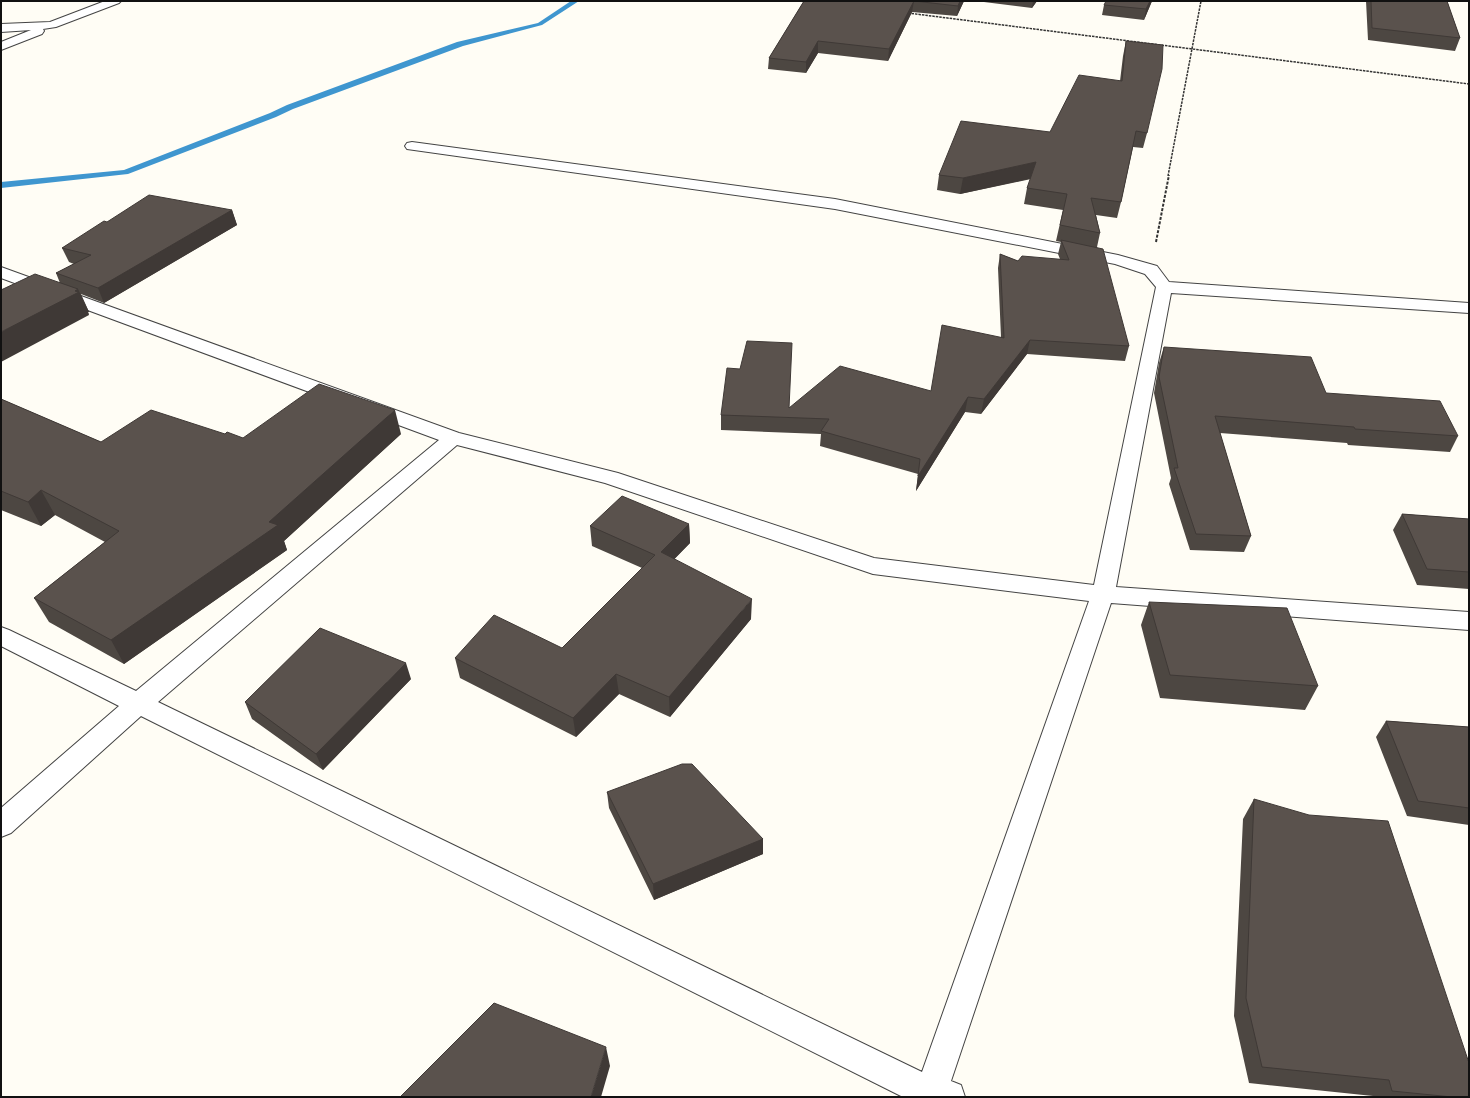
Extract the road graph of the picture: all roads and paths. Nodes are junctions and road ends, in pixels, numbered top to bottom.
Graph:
1 (115, 1) edge
2 (1201, 1) edge
3 (903, 13) edge
4 (52, 25) junction
5 (1, 28) edge
6 (1, 46) edge
7 (1192, 48) junction
8 (1469, 84) edge
9 (412, 146) dead end
10 (1, 272) edge
11 (1157, 278) junction
12 (1469, 308) edge
13 (453, 438) junction
14 (1103, 594) junction
15 (1469, 621) edge
16 (1, 636) edge
17 (138, 704) junction
18 (1, 825) edge
19 (936, 1096) edge

1 - 4 street
2 - 7 path
3 - 7 path
4 - 5 street
4 - 6 street
7 - 8 path
7 - 11 path
9 - 11 street
10 - 13 street
11 - 12 street
11 - 14 street
13 - 14 street
13 - 17 street
14 - 15 street
14 - 19 street
16 - 17 street
17 - 18 street
17 - 19 street

